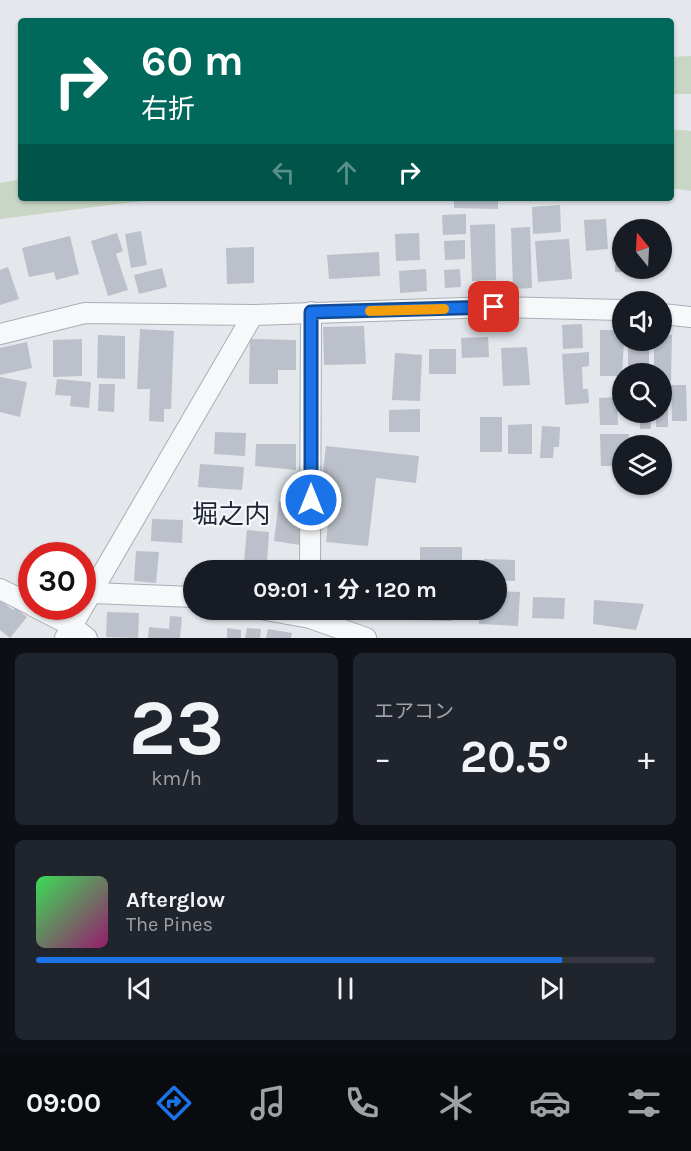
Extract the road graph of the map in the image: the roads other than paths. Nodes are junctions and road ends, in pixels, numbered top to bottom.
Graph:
1 (612, 310) edge
2 (311, 312) junction
3 (253, 315) junction
4 (672, 315) edge
5 (691, 317) edge
6 (0, 334) edge
7 (310, 560) edge
8 (96, 585) edge
9 (0, 589) edge
10 (96, 592) edge
11 (183, 596) edge
12 (18, 599) edge
13 (54, 620) edge
14 (81, 620) edge
15 (311, 622) edge
16 (75, 634) edge
17 (366, 638) edge

1 - 2 street
2 - 3 street
2 - 7 street
3 - 6 street
3 - 8 street
4 - 5 street
9 - 12 street
10 - 11 street
13 - 16 street
14 - 16 street
15 - 17 street

